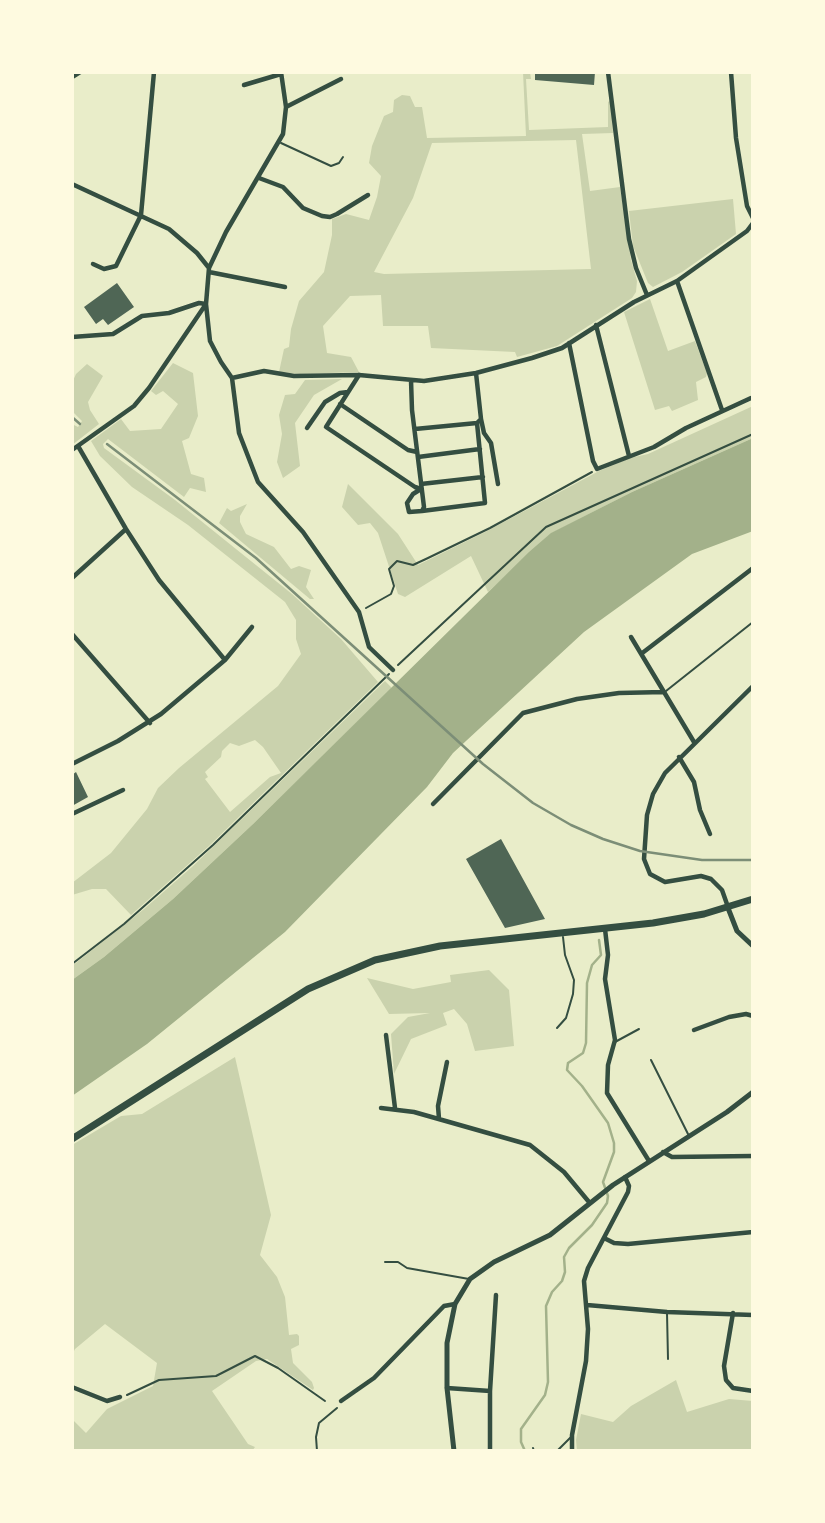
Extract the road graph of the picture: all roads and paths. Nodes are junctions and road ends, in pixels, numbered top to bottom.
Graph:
1 (80, 72) edge
2 (153, 72) edge
3 (608, 72) edge
4 (731, 72) edge
5 (281, 73) edge
6 (72, 77) edge
7 (341, 79) dead end
8 (244, 85) dead end
9 (286, 107) junction
10 (280, 142) junction
11 (343, 157) dead end
12 (259, 178) junction
13 (72, 184) edge
14 (368, 195) dead end
15 (141, 215) junction
16 (753, 221) edge
17 (93, 264) dead end
18 (209, 270) junction
19 (677, 281) junction
20 (285, 287) dead end
21 (647, 295) junction
22 (206, 304) junction
23 (596, 325) junction
24 (72, 337) edge
25 (569, 344) junction
26 (476, 373) junction
27 (359, 376) junction
28 (232, 378) junction
29 (411, 380) junction
30 (348, 392) junction
31 (751, 398) dead end
32 (340, 404) junction
33 (722, 410) junction
34 (479, 421) junction
35 (307, 428) dead end
36 (415, 429) junction
37 (753, 434) edge
38 (78, 446) junction
39 (480, 449) junction
40 (72, 450) edge
41 (418, 454) junction
42 (629, 456) junction
43 (597, 469) junction
44 (482, 477) junction
45 (498, 484) dead end
46 (421, 487) junction
47 (422, 511) junction
48 (126, 529) junction
49 (753, 568) edge
50 (72, 578) edge
51 (359, 612) junction
52 (753, 622) edge
53 (251, 627) dead end
54 (72, 634) edge
55 (631, 637) dead end
56 (641, 654) junction
57 (225, 660) junction
58 (393, 670) junction
59 (753, 686) edge
60 (664, 692) junction
61 (150, 723) junction
62 (694, 742) junction
63 (679, 757) junction
64 (72, 764) edge
65 (123, 790) dead end
66 (433, 804) dead end
67 (72, 814) edge
68 (710, 834) dead end
69 (753, 899) edge
70 (728, 908) junction
71 (605, 929) junction
72 (563, 933) junction
73 (753, 946) edge
74 (72, 964) edge
75 (753, 1016) edge
76 (558, 1028) dead end
77 (639, 1029) dead end
78 (694, 1030) dead end
79 (386, 1035) dead end
80 (615, 1042) junction
81 (651, 1060) dead end
82 (447, 1062) dead end
83 (753, 1092) edge
84 (381, 1108) dead end
85 (396, 1108) junction
86 (439, 1119) junction
87 (689, 1136) junction
88 (72, 1139) edge
89 (663, 1152) junction
90 (753, 1156) edge
91 (649, 1161) junction
92 (625, 1177) junction
93 (589, 1202) junction
94 (753, 1232) edge
95 (604, 1238) junction
96 (385, 1262) dead end
97 (470, 1279) junction
98 (496, 1295) dead end
99 (455, 1304) junction
100 (587, 1305) junction
101 (667, 1312) junction
102 (733, 1313) junction
103 (753, 1315) edge
104 (668, 1359) dead end
105 (72, 1387) edge
106 (447, 1388) junction
107 (490, 1391) junction
108 (753, 1391) edge
109 (120, 1397) joint
110 (325, 1401) dead end
111 (341, 1401) joint
112 (572, 1435) junction
113 (317, 1451) edge
114 (454, 1451) edge
115 (490, 1451) edge
116 (557, 1451) edge
117 (572, 1451) edge

1 - 6 street
2 - 15 street
3 - 21 street
4 - 16 street
5 - 8 street
5 - 9 street
7 - 9 street
9 - 10 street
10 - 11 lane
10 - 12 street
12 - 14 street
12 - 18 street
13 - 15 street
15 - 17 street
15 - 18 street
16 - 19 street
18 - 20 street
18 - 22 street
19 - 21 street
19 - 33 street
21 - 23 street
22 - 24 street
22 - 28 street
22 - 38 street
23 - 25 street
23 - 42 street
25 - 26 street
25 - 43 street
26 - 29 street
26 - 34 street
27 - 28 street
27 - 29 street
27 - 30 street
28 - 51 street
29 - 36 street
30 - 32 street
30 - 35 street
31 - 33 street
32 - 41 street
32 - 46 street
33 - 42 street
34 - 36 street
34 - 39 street
34 - 45 street
36 - 41 street
37 - 58 path
38 - 40 street
38 - 48 street
39 - 41 street
39 - 44 street
41 - 46 street
42 - 43 street
43 - 51 path
44 - 46 street
44 - 47 street
46 - 47 street
46 - 47 street
48 - 50 street
48 - 57 street
49 - 56 street
51 - 58 street
52 - 60 lane
53 - 57 street
54 - 61 street
55 - 56 street
56 - 60 street
57 - 61 street
58 - 74 path
59 - 62 street
60 - 62 street
60 - 66 street
61 - 64 street
62 - 63 street
63 - 68 street
63 - 70 street
65 - 67 street
69 - 70 main road
70 - 71 main road
70 - 73 street
71 - 72 main road
71 - 80 street
72 - 76 lane
72 - 88 main road
75 - 78 street
77 - 80 lane
79 - 85 street
80 - 91 street
81 - 87 lane
82 - 86 street
83 - 87 street
84 - 85 street
85 - 86 street
86 - 93 street
87 - 89 street
89 - 90 street
89 - 91 street
91 - 92 street
92 - 93 street
92 - 95 street
93 - 97 street
94 - 95 street
95 - 100 street
96 - 97 lane
97 - 99 street
98 - 107 street
99 - 106 street
99 - 111 street
100 - 101 street
100 - 112 street
101 - 102 street
101 - 104 lane
102 - 103 street
102 - 108 street
105 - 109 street
106 - 107 street
106 - 114 street
107 - 115 street
109 - 110 path
111 - 113 path
112 - 116 lane
112 - 117 street

